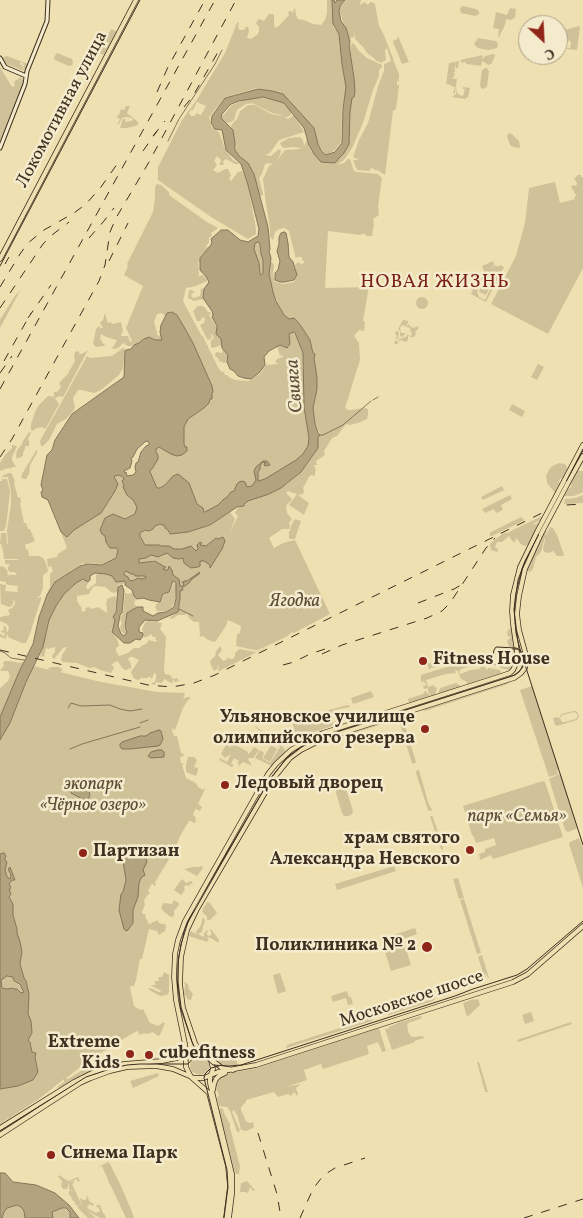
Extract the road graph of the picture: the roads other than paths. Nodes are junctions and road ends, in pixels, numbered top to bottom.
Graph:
1 (48, 0) edge
2 (136, 0) edge
3 (0, 58) edge
4 (26, 76) junction
5 (0, 148) edge
6 (0, 259) edge
7 (583, 445) edge
8 (583, 456) edge
9 (566, 482) junction
10 (539, 533) junction
11 (512, 672) junction
12 (514, 678) junction
13 (401, 711) junction
14 (244, 815) junction
15 (250, 818) junction
16 (583, 926) edge
17 (183, 1008) junction
18 (178, 1009) junction
19 (185, 1044) junction
20 (196, 1053) junction
21 (202, 1053) junction
22 (185, 1055) junction
23 (178, 1058) junction
24 (211, 1060) junction
25 (185, 1064) junction
26 (238, 1069) junction
27 (233, 1070) junction
28 (210, 1075) junction
29 (191, 1077) junction
30 (75, 1084) junction
31 (214, 1095) junction
32 (0, 1128) edge
33 (0, 1135) edge
34 (227, 1218) edge

1 - 4 main road
2 - 6 main road, Локомотивная улица
3 - 4 main road
4 - 5 main road
7 - 9 main road
8 - 9 main road
9 - 10 main road, bridge
10 - 11 main road
10 - 12 main road
11 - 12 main road
11 - 13 main road
12 - 13 main road
13 - 14 main road
13 - 15 main road
14 - 15 main road
14 - 18 main road
15 - 17 main road
16 - 26 main road, Московское шоссе
17 - 18 main road
17 - 21 main road
18 - 19 main road
19 - 22 main road
19 - 23 main road
20 - 21 main road
20 - 22 main road
20 - 25 main road
21 - 24 main road
22 - 23 main road
22 - 25 main road
23 - 30 main road
24 - 27 main road
24 - 28 main road
25 - 29 main road
26 - 27 main road, Московское шоссе
26 - 31 main road
27 - 28 main road, Московское шоссе
28 - 29 main road
28 - 31 main road
29 - 30 main road
29 - 34 main road
30 - 32 main road
30 - 33 main road
31 - 34 main road

